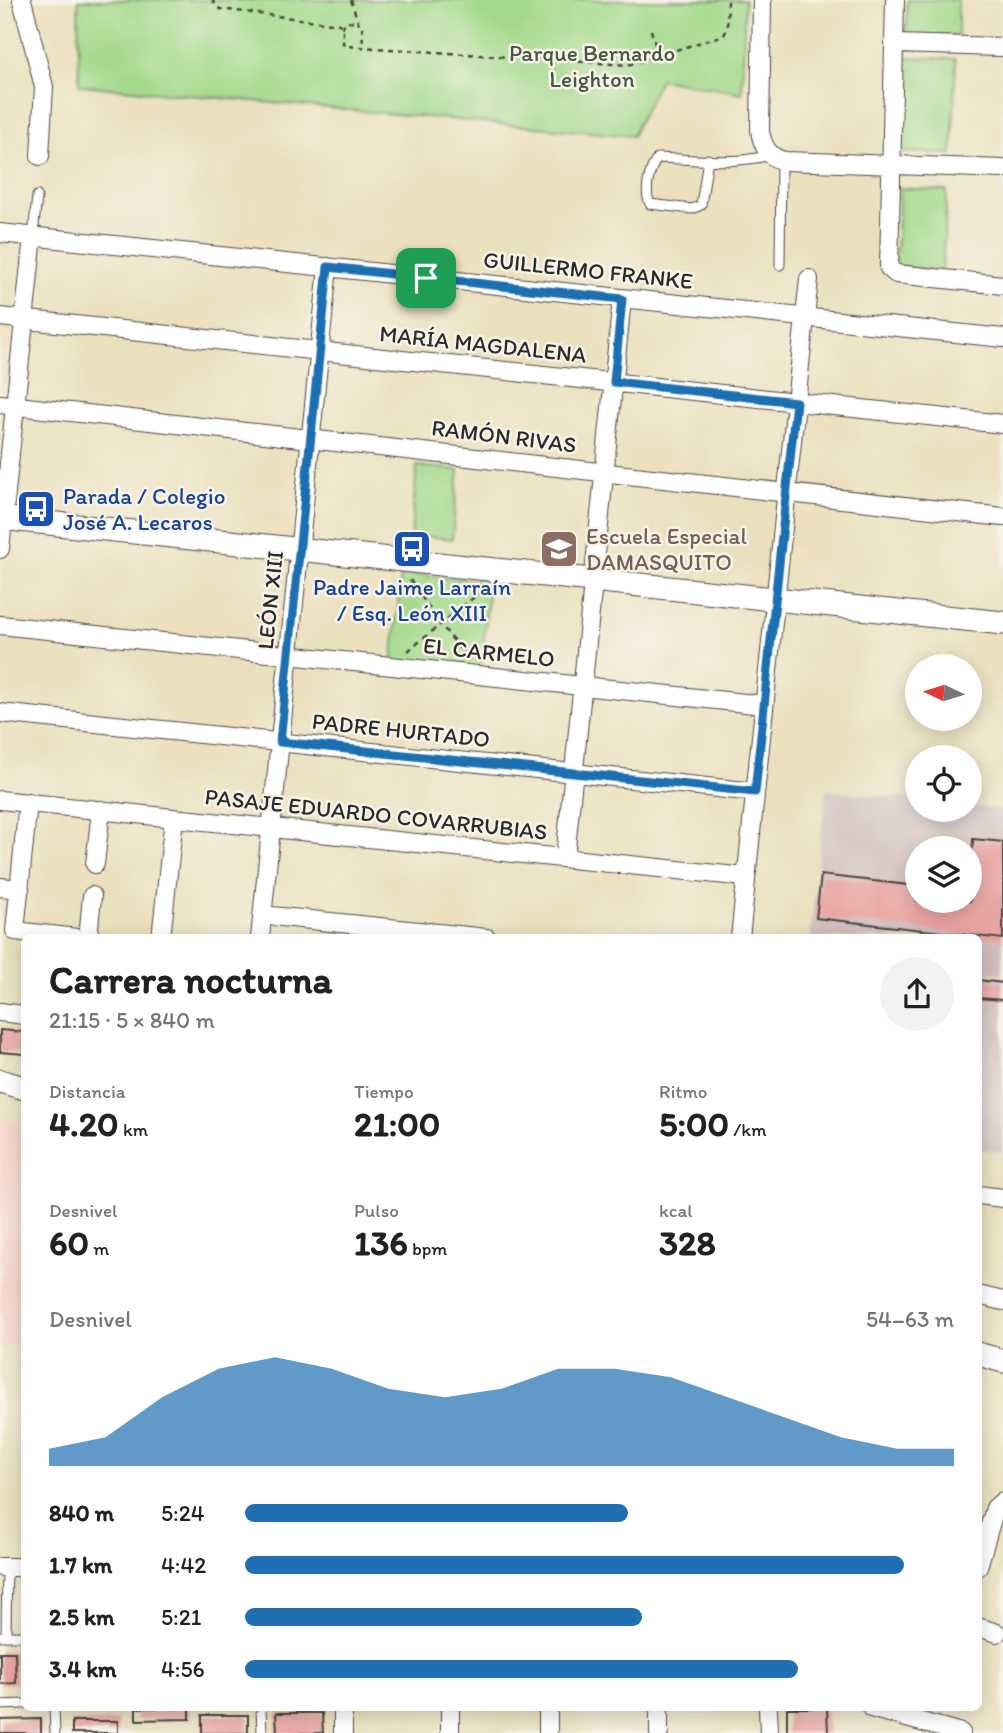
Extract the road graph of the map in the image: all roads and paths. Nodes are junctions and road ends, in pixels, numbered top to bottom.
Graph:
1 (22, 0) edge
2 (212, 0) edge
3 (351, 0) edge
4 (728, 0) edge
5 (762, 0) edge
6 (895, 0) edge
7 (358, 22) junction
8 (342, 28) junction
9 (651, 30) dead end
10 (895, 44) junction
11 (363, 47) junction
12 (1003, 47) edge
13 (658, 56) junction
14 (40, 156) dead end
15 (775, 158) junction
16 (708, 159) junction
17 (892, 164) junction
18 (1003, 169) edge
19 (37, 196) dead end
20 (0, 233) edge
21 (33, 236) junction
22 (780, 265) dead end
23 (328, 267) junction
24 (809, 279) dead end
25 (1003, 285) edge
26 (622, 299) junction
27 (0, 317) edge
28 (805, 318) junction
29 (24, 320) junction
30 (1003, 338) edge
31 (320, 351) junction
32 (614, 382) junction
33 (796, 402) junction
34 (8, 405) edge
35 (1003, 424) edge
36 (311, 438) junction
37 (604, 473) junction
38 (786, 495) junction
39 (1003, 517) edge
40 (2, 518) edge
41 (0, 549) edge
42 (300, 549) junction
43 (396, 559) junction
44 (504, 571) junction
45 (593, 580) junction
46 (775, 599) junction
47 (1003, 623) edge
48 (0, 625) edge
49 (441, 625) junction
50 (289, 656) junction
51 (388, 666) junction
52 (481, 675) junction
53 (582, 686) junction
54 (764, 705) junction
55 (0, 713) edge
56 (280, 742) junction
57 (573, 772) junction
58 (755, 792) junction
59 (0, 800) edge
60 (28, 803) junction
61 (101, 810) junction
62 (174, 818) junction
63 (271, 828) junction
64 (565, 858) junction
65 (95, 864) dead end
66 (746, 877) junction
67 (0, 887) edge
68 (20, 889) junction
69 (92, 896) dead end
70 (262, 915) junction
71 (36, 934) edge
72 (88, 934) edge
73 (161, 934) edge
74 (260, 934) edge
75 (447, 934) edge
76 (740, 934) edge
77 (0, 1013) edge
78 (21, 1015) edge
79 (0, 1081) edge
80 (21, 1086) edge
81 (982, 1195) edge
82 (1003, 1198) edge
83 (982, 1296) edge
84 (1003, 1301) edge
85 (982, 1355) edge
86 (1003, 1361) edge
87 (1003, 1501) edge
88 (982, 1553) edge
89 (11, 1567) edge
90 (982, 1628) edge
91 (997, 1633) dead end
92 (3, 1636) edge
93 (21, 1636) edge
94 (21, 1704) edge
95 (0, 1705) edge
96 (54, 1711) edge
97 (261, 1711) edge
98 (343, 1711) edge
99 (450, 1711) edge
100 (548, 1711) edge
101 (659, 1711) edge
102 (768, 1711) edge
103 (882, 1711) edge
104 (55, 1733) edge
105 (262, 1733) edge
106 (343, 1733) edge
107 (450, 1733) edge
108 (548, 1733) edge
109 (659, 1733) edge
110 (769, 1733) edge
111 (961, 1733) edge

1 - 14 street
2 - 8 path
3 - 7 path
4 - 13 path
5 - 15 street
6 - 10 street
7 - 8 path
7 - 11 path
8 - 11 path
9 - 13 path
10 - 12 street
10 - 17 street
11 - 13 path
15 - 16 lane
15 - 17 street
15 - 22 lane
16 - 16 lane
17 - 18 street
17 - 25 street
19 - 21 lane
20 - 21 street, GUILLERMO FRANKE
21 - 23 street, GUILLERMO FRANKE
21 - 29 street
23 - 26 street, GUILLERMO FRANKE
23 - 31 street, LEÓN XIII
24 - 28 street
26 - 28 street, GUILLERMO FRANKE
26 - 32 street
27 - 29 street, MARÍA MAGDALENA
28 - 30 street, GUILLERMO FRANKE
28 - 33 street
29 - 31 street, MARÍA MAGDALENA
29 - 34 street
31 - 32 street, MARÍA MAGDALENA
31 - 36 street, LEÓN XIII
32 - 33 street, MARÍA MAGDALENA
32 - 37 street
33 - 35 street, MARÍA MAGDALENA
33 - 38 street
34 - 36 street, RAMÓN RIVAS
34 - 40 street
36 - 37 street, RAMÓN RIVAS
36 - 42 street, LEÓN XIII
37 - 38 street, RAMÓN RIVAS
37 - 45 street
38 - 39 street, RAMÓN RIVAS
38 - 46 street
40 - 41 street
40 - 42 street
42 - 43 street
42 - 50 street, LEÓN XIII
43 - 44 street
43 - 49 path
44 - 45 street
44 - 49 path
45 - 46 street
45 - 53 street
46 - 47 street
46 - 54 street
48 - 50 street, EL CARMELO
49 - 51 path
49 - 52 path
50 - 51 street, EL CARMELO
50 - 56 street, LEÓN XIII
51 - 52 street, EL CARMELO
52 - 53 street, EL CARMELO
53 - 54 street, EL CARMELO
53 - 57 street
54 - 58 street
55 - 56 street, PADRE HURTADO
56 - 57 street, PADRE HURTADO
56 - 63 street, LEÓN XIII
57 - 58 street, PADRE HURTADO
57 - 64 street
58 - 66 street
59 - 60 street, PASAJE EDUARDO COVARRUBIAS
60 - 61 street, PASAJE EDUARDO COVARRUBIAS
60 - 68 street
61 - 62 street, PASAJE EDUARDO COVARRUBIAS
61 - 65 street
62 - 63 street, PASAJE EDUARDO COVARRUBIAS
62 - 73 street
63 - 64 street, PASAJE EDUARDO COVARRUBIAS
63 - 70 street, LEÓN XIII
64 - 66 street, PASAJE EDUARDO COVARRUBIAS
66 - 76 street
67 - 68 street
68 - 71 street
69 - 72 street
70 - 74 street, LEÓN XIII
70 - 75 street
77 - 78 street
79 - 80 street
81 - 82 street
83 - 84 street
85 - 86 street
87 - 88 street
89 - 92 lane
90 - 91 street
92 - 93 lane
94 - 95 lane
96 - 104 lane
97 - 105 lane
98 - 106 street
99 - 107 street
100 - 108 street
101 - 109 street
102 - 110 street
103 - 111 street

